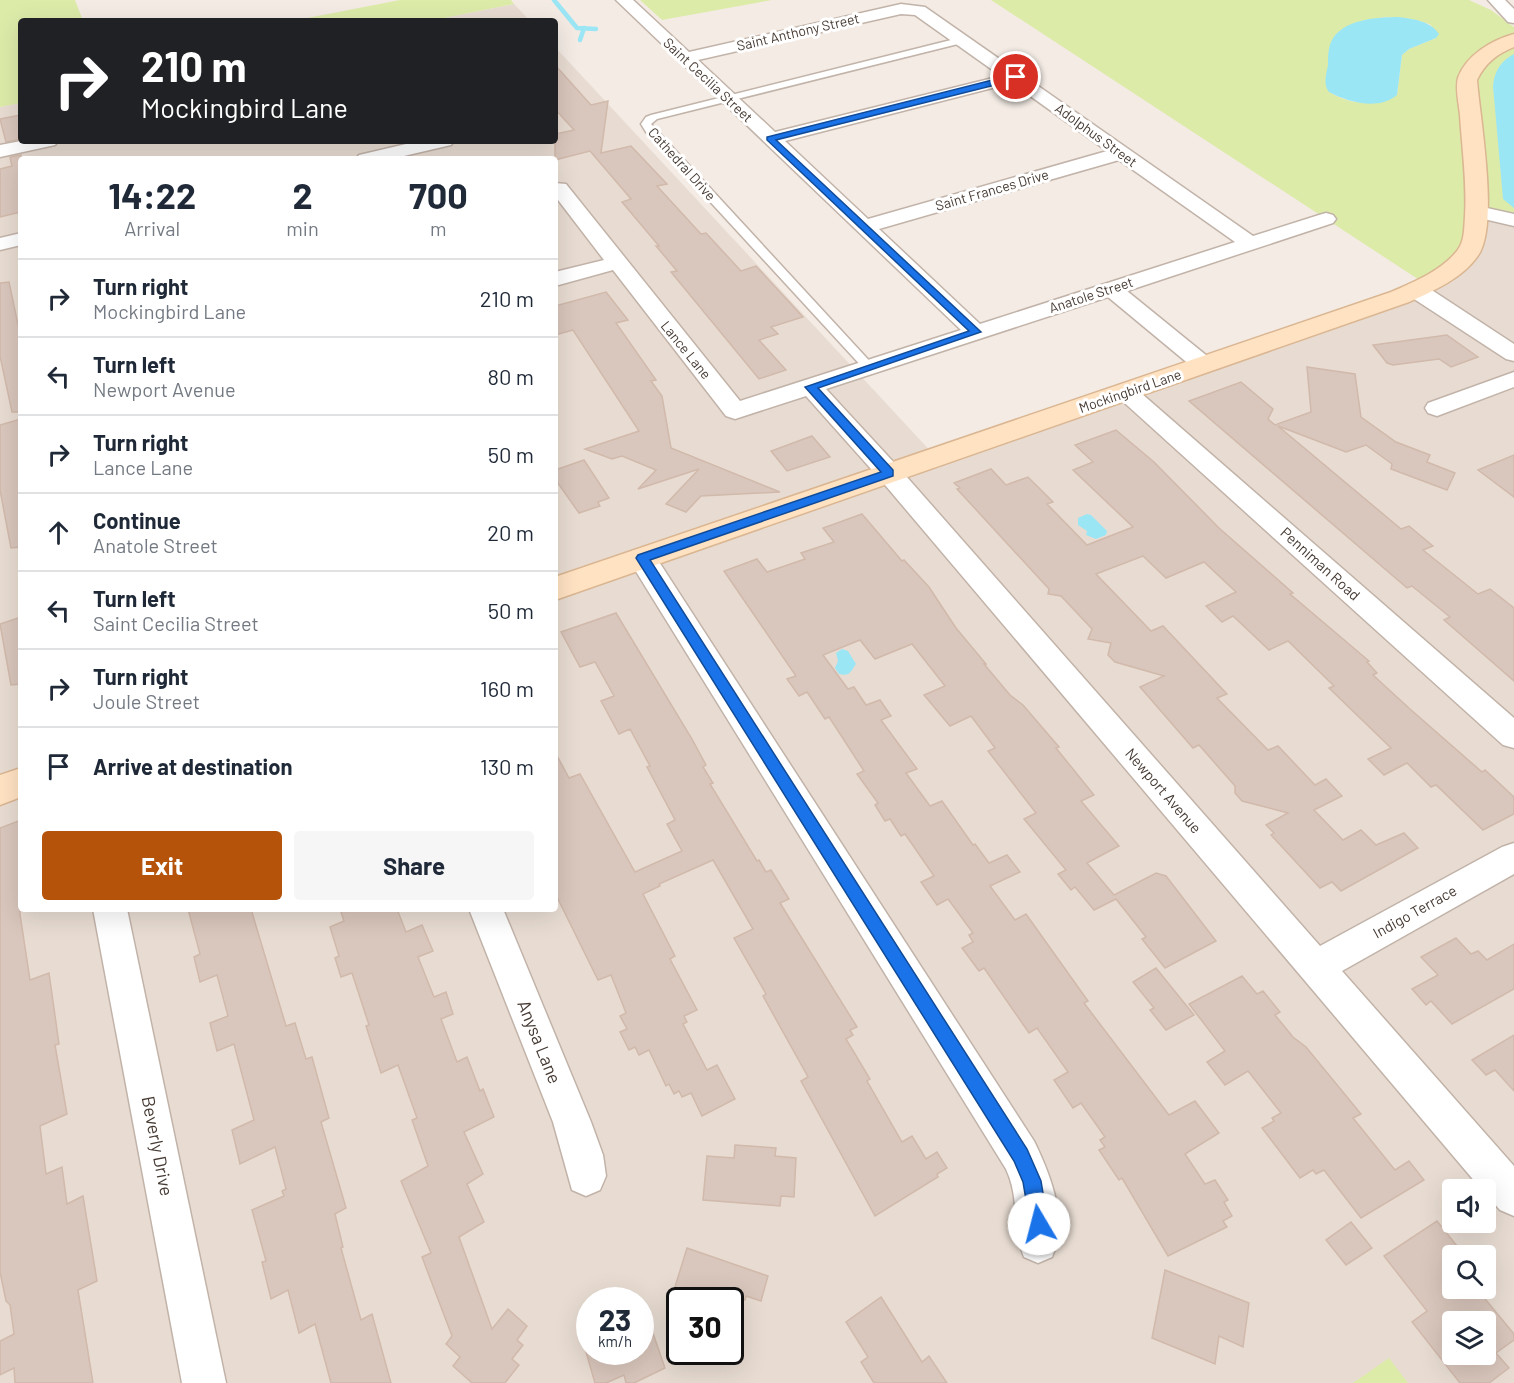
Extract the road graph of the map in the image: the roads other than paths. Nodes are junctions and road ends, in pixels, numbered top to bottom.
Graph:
1 (624, 0) edge
2 (1496, 0) edge
3 (912, 8) joint
4 (1514, 18) edge
5 (963, 40) junction
6 (1514, 40) edge
7 (685, 58) junction
8 (1016, 77) junction
9 (728, 98) junction
10 (770, 139) junction
11 (34, 144) edge
12 (431, 144) edge
13 (0, 151) edge
14 (1122, 153) junction
15 (379, 156) edge
16 (559, 188) dead end
17 (1478, 212) junction
18 (1326, 219) dead end
19 (1514, 220) edge
20 (863, 227) junction
21 (18, 240) edge
22 (1250, 243) junction
23 (0, 244) edge
24 (616, 263) junction
25 (558, 278) edge
26 (1111, 289) junction
27 (1416, 290) junction
28 (976, 332) junction
29 (1514, 354) edge
30 (1204, 365) junction
31 (863, 369) junction
32 (1514, 379) edge
33 (811, 387) junction
34 (1126, 392) junction
35 (1437, 408) dead end
36 (889, 473) junction
37 (642, 558) junction
38 (558, 588) edge
39 (1514, 736) edge
40 (18, 783) edge
41 (0, 790) edge
42 (1514, 857) edge
43 (111, 912) edge
44 (487, 912) edge
45 (1316, 967) junction
46 (586, 1176) dead end
47 (1514, 1196) edge
48 (1038, 1243) dead end
49 (204, 1383) edge

1 - 7 street, Saint Cecilia Street
2 - 4 street
3 - 5 street, Adolphus Street
3 - 7 street, Saint Anthony Street
5 - 8 street, Adolphus Street
5 - 9 lane, Cathedral Drive
6 - 17 street, Mockingbird Lane
7 - 9 street, Saint Cecilia Street
8 - 10 street
8 - 14 street, Adolphus Street
9 - 10 street, Saint Cecilia Street
9 - 31 lane, Cathedral Drive
10 - 20 street, Saint Cecilia Street
11 - 13 street
12 - 15 street
14 - 20 street, Saint Frances Drive
14 - 22 street, Adolphus Street
16 - 24 street, Lance Lane
17 - 19 street
17 - 27 street, Mockingbird Lane
18 - 22 street, Anatole Street
20 - 28 street, Saint Cecilia Street
21 - 23 street
22 - 26 street, Anatole Street
24 - 25 street
24 - 33 street, Lance Lane
26 - 28 street, Anatole Street
26 - 30 street
27 - 29 street
27 - 30 street, Mockingbird Lane
28 - 31 street, Anatole Street
30 - 34 street, Mockingbird Lane
31 - 33 street, Lance Lane
32 - 35 street
33 - 36 street, Newport Avenue
34 - 36 street, Mockingbird Lane
34 - 39 street, Penniman Road
36 - 37 street, Mockingbird Lane
36 - 45 street, Newport Avenue
37 - 38 street, Mockingbird Lane
37 - 48 street
40 - 41 street
42 - 45 street, Indigo Terrace
43 - 49 street, Beverly Drive
44 - 46 street, Anysa Lane
45 - 47 street, Newport Avenue

